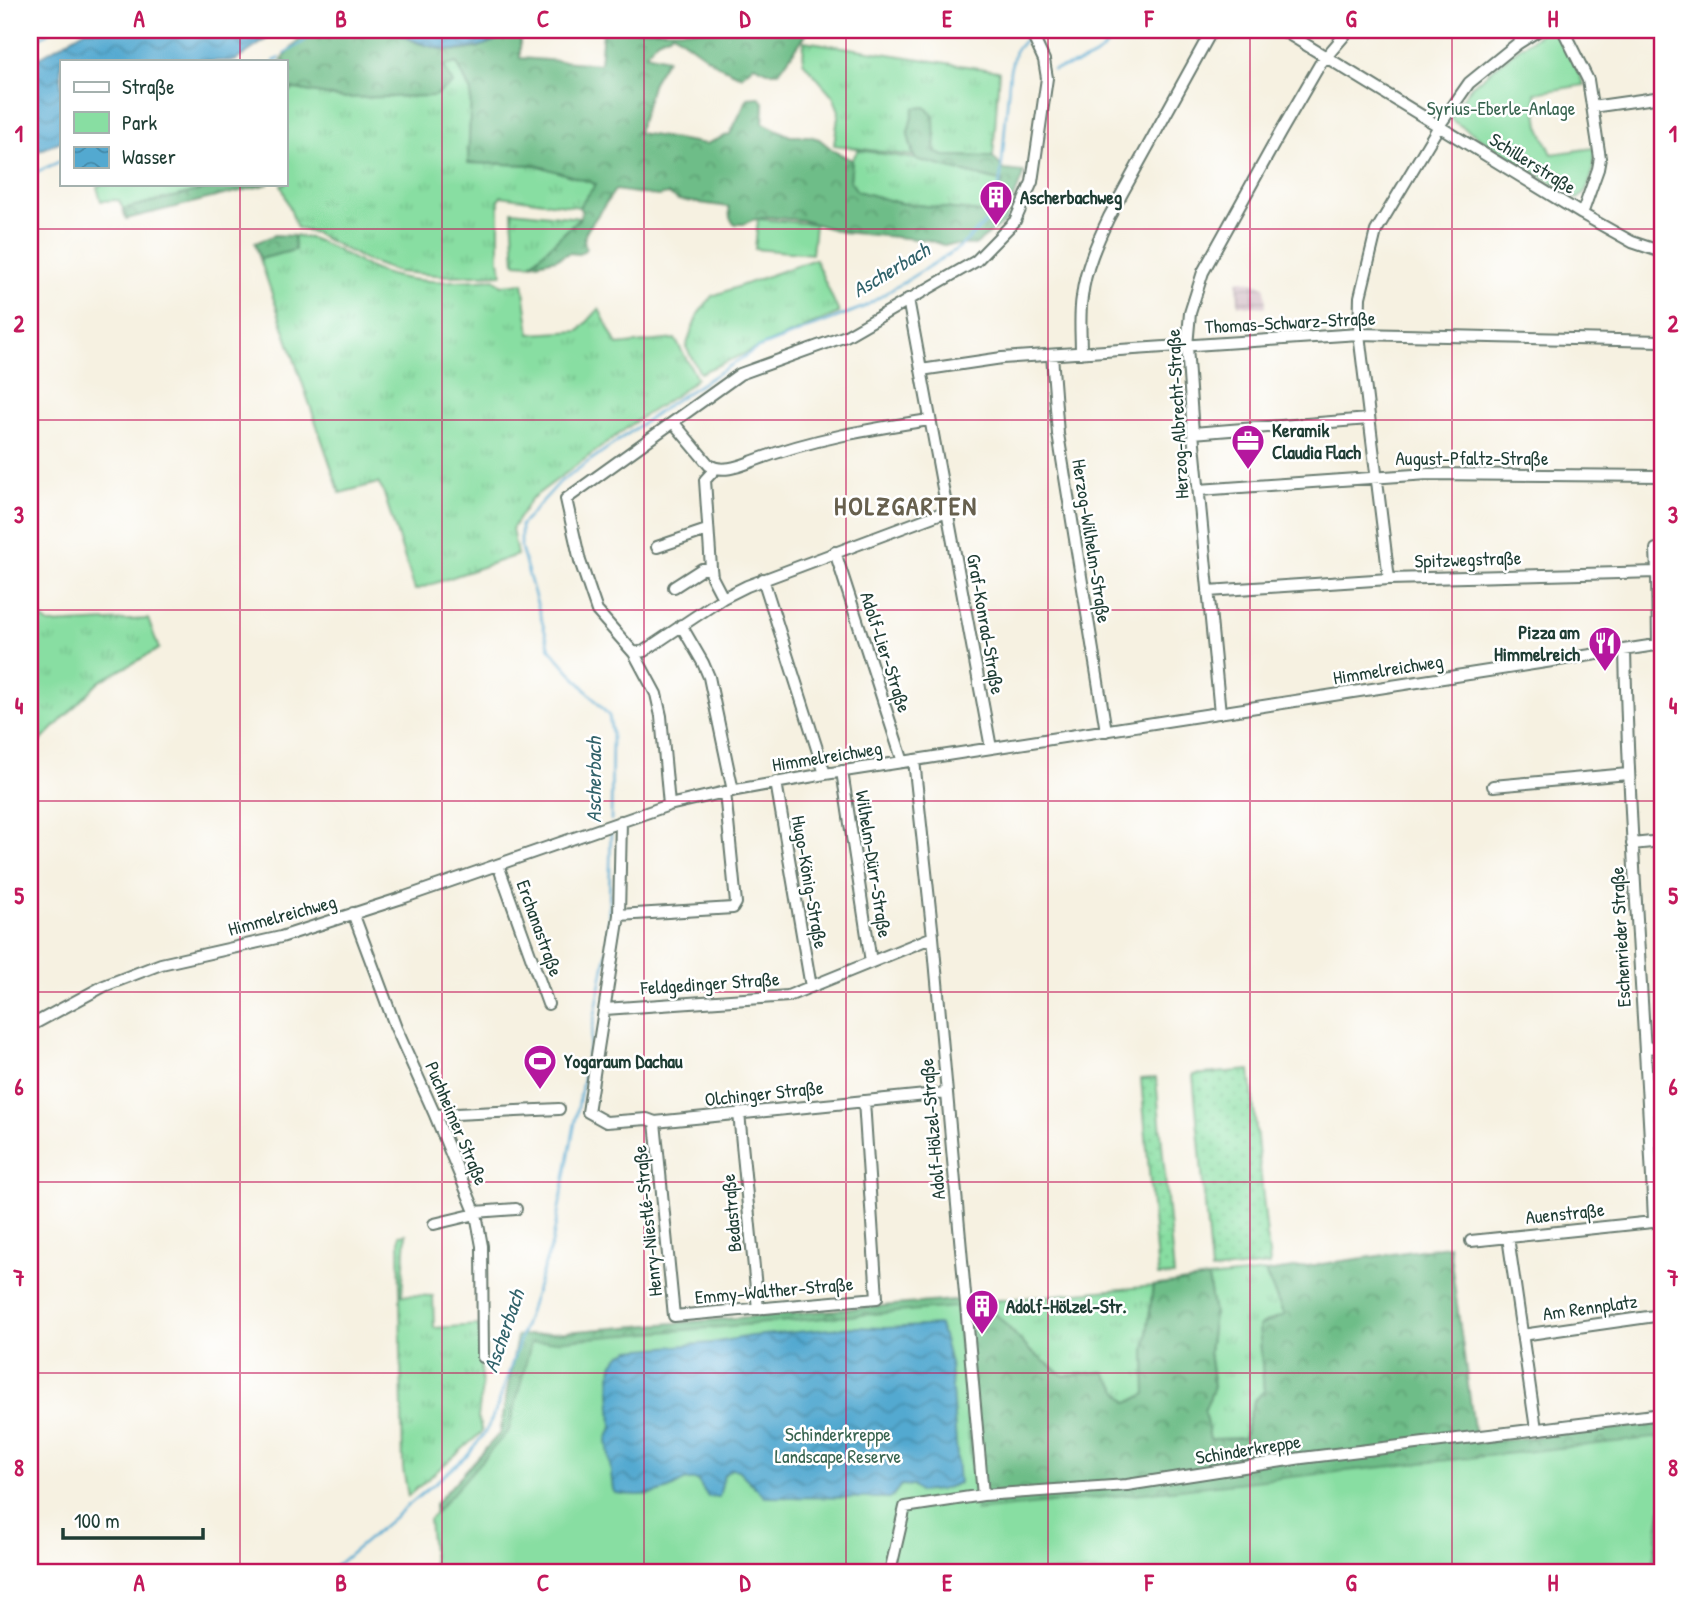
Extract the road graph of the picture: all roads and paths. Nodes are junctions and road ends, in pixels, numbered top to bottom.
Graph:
1 (1212, 30) edge
2 (1282, 30) edge
3 (1349, 30) edge
4 (1539, 30) edge
5 (1563, 30) edge
6 (1032, 33) edge
7 (1326, 56) junction
8 (1662, 97) edge
9 (1592, 107) junction
10 (1439, 126) junction
11 (1582, 214) junction
12 (1662, 252) edge
13 (908, 299) junction
14 (1359, 334) junction
15 (1662, 341) edge
16 (1187, 345) junction
17 (1081, 353) junction
18 (1052, 355) junction
19 (921, 370) junction
20 (1369, 419) junction
21 (929, 420) junction
22 (673, 422) junction
23 (1193, 433) junction
24 (715, 469) junction
25 (1375, 476) junction
26 (1662, 476) edge
27 (1199, 490) junction
28 (947, 511) junction
29 (707, 530) junction
30 (657, 547) dead end
31 (1656, 549) dead end
32 (835, 552) junction
33 (710, 568) junction
34 (1657, 572) junction
35 (764, 579) junction
36 (1389, 579) junction
37 (674, 587) dead end
38 (1208, 591) junction
39 (723, 598) junction
40 (681, 625) junction
41 (1660, 644) edge
42 (1625, 650) junction
43 (634, 653) junction
44 (1220, 713) junction
45 (1106, 731) junction
46 (991, 748) junction
47 (908, 761) junction
48 (842, 771) junction
49 (825, 774) junction
50 (1628, 774) junction
51 (776, 782) junction
52 (1493, 786) dead end
53 (729, 792) junction
54 (669, 805) junction
55 (618, 822) junction
56 (1662, 841) edge
57 (1632, 844) junction
58 (498, 865) junction
59 (353, 913) junction
60 (619, 915) junction
61 (933, 937) junction
62 (871, 962) junction
63 (811, 987) junction
64 (548, 1004) dead end
65 (605, 1009) junction
66 (30, 1026) edge
67 (1662, 1047) edge
68 (1645, 1048) junction
69 (946, 1093) junction
70 (863, 1101) junction
71 (559, 1108) dead end
72 (739, 1113) junction
73 (435, 1115) junction
74 (655, 1122) junction
75 (516, 1209) dead end
76 (475, 1213) junction
77 (1658, 1221) edge
78 (434, 1224) dead end
79 (1508, 1237) junction
80 (1471, 1241) dead end
81 (758, 1309) junction
82 (1662, 1315) edge
83 (674, 1316) joint
84 (1522, 1335) junction
85 (483, 1357) dead end
86 (1662, 1414) edge
87 (1536, 1429) junction
88 (983, 1495) junction
89 (890, 1572) edge

1 - 17 street
2 - 7 street, Schillerstraße
3 - 7 street, Herzog-Albrecht-Straße
4 - 10 street
5 - 9 street
6 - 13 street
7 - 10 street, Schillerstraße
7 - 16 street, Herzog-Albrecht-Straße
8 - 9 street
9 - 11 street
10 - 11 street, Schillerstraße
10 - 14 street
11 - 12 street, Schillerstraße
13 - 19 street, Graf-Konrad-Straße
13 - 22 street
14 - 15 street, Thomas-Schwarz-Straße
14 - 16 street, Thomas-Schwarz-Straße
14 - 20 street
16 - 17 street, Thomas-Schwarz-Straße
16 - 23 street, Herzog-Albrecht-Straße
17 - 18 street, Thomas-Schwarz-Straße
18 - 19 street, Thomas-Schwarz-Straße
18 - 45 street, Herzog-Wilhelm-Straße
19 - 21 street, Graf-Konrad-Straße
20 - 23 street
20 - 25 street
21 - 24 street
21 - 28 street, Graf-Konrad-Straße
22 - 24 street
22 - 43 street
23 - 27 street, Herzog-Albrecht-Straße
24 - 29 street
25 - 26 street, August-Pfaltz-Straße
25 - 27 street, August-Pfaltz-Straße
25 - 36 street
27 - 38 street, Herzog-Albrecht-Straße
28 - 32 street
28 - 46 street, Graf-Konrad-Straße
29 - 30 street
29 - 33 street
31 - 34 street
32 - 35 street
32 - 47 street, Adolf-Lier-Straße
33 - 37 street
33 - 39 street
34 - 36 street, Spitzwegstraße
34 - 41 street
35 - 39 street
35 - 49 street
36 - 38 street, Spitzwegstraße
38 - 44 street, Herzog-Albrecht-Straße
39 - 40 street
40 - 43 street
40 - 53 street
41 - 42 street, Himmelreichweg
42 - 44 street, Himmelreichweg
42 - 50 street, Eschenrieder Straße
43 - 54 street
44 - 45 street, Himmelreichweg
45 - 46 street, Himmelreichweg
46 - 47 street, Himmelreichweg
47 - 48 street, Himmelreichweg
47 - 61 street, Adolf-Hölzel-Straße
48 - 49 street, Himmelreichweg
48 - 62 street, Wilhelm-Dürr-Straße
49 - 51 street, Himmelreichweg
50 - 52 street
50 - 57 street, Eschenrieder Straße
51 - 53 street, Himmelreichweg
51 - 63 street, Hugo-König-Straße
53 - 54 street, Himmelreichweg
53 - 60 street
54 - 55 street, Himmelreichweg
55 - 58 street, Himmelreichweg
55 - 60 street
56 - 57 street
57 - 68 street, Eschenrieder Straße
58 - 59 street, Himmelreichweg
58 - 64 street, Erchanastraße
59 - 66 street, Himmelreichweg
59 - 73 street, Puchheimer Straße
60 - 65 street
61 - 62 street, Feldgedinger Straße
61 - 69 street, Adolf-Hölzel-Straße
62 - 63 street, Feldgedinger Straße
63 - 65 street, Feldgedinger Straße
65 - 74 street, Olchinger Straße
67 - 68 street
68 - 77 street, Eschenrieder Straße
69 - 70 street, Olchinger Straße
69 - 88 street, Adolf-Hölzel-Straße
70 - 72 street, Olchinger Straße
70 - 81 street, Emmy-Walther-Straße
71 - 73 street
72 - 74 street, Olchinger Straße
72 - 81 street, Bedastraße
73 - 76 street, Puchheimer Straße
74 - 83 street, Henry-Niestlé-Straße
75 - 76 street
76 - 78 street
76 - 85 street, Puchheimer Straße
77 - 79 street, Auenstraße
79 - 80 street, Auenstraße
79 - 84 street, Am Rennplatz
81 - 83 street, Emmy-Walther-Straße
82 - 84 street, Am Rennplatz
84 - 87 street, Am Rennplatz
86 - 87 street, Schinderkreppe
87 - 88 street, Schinderkreppe
88 - 89 street, Schinderkreppe

